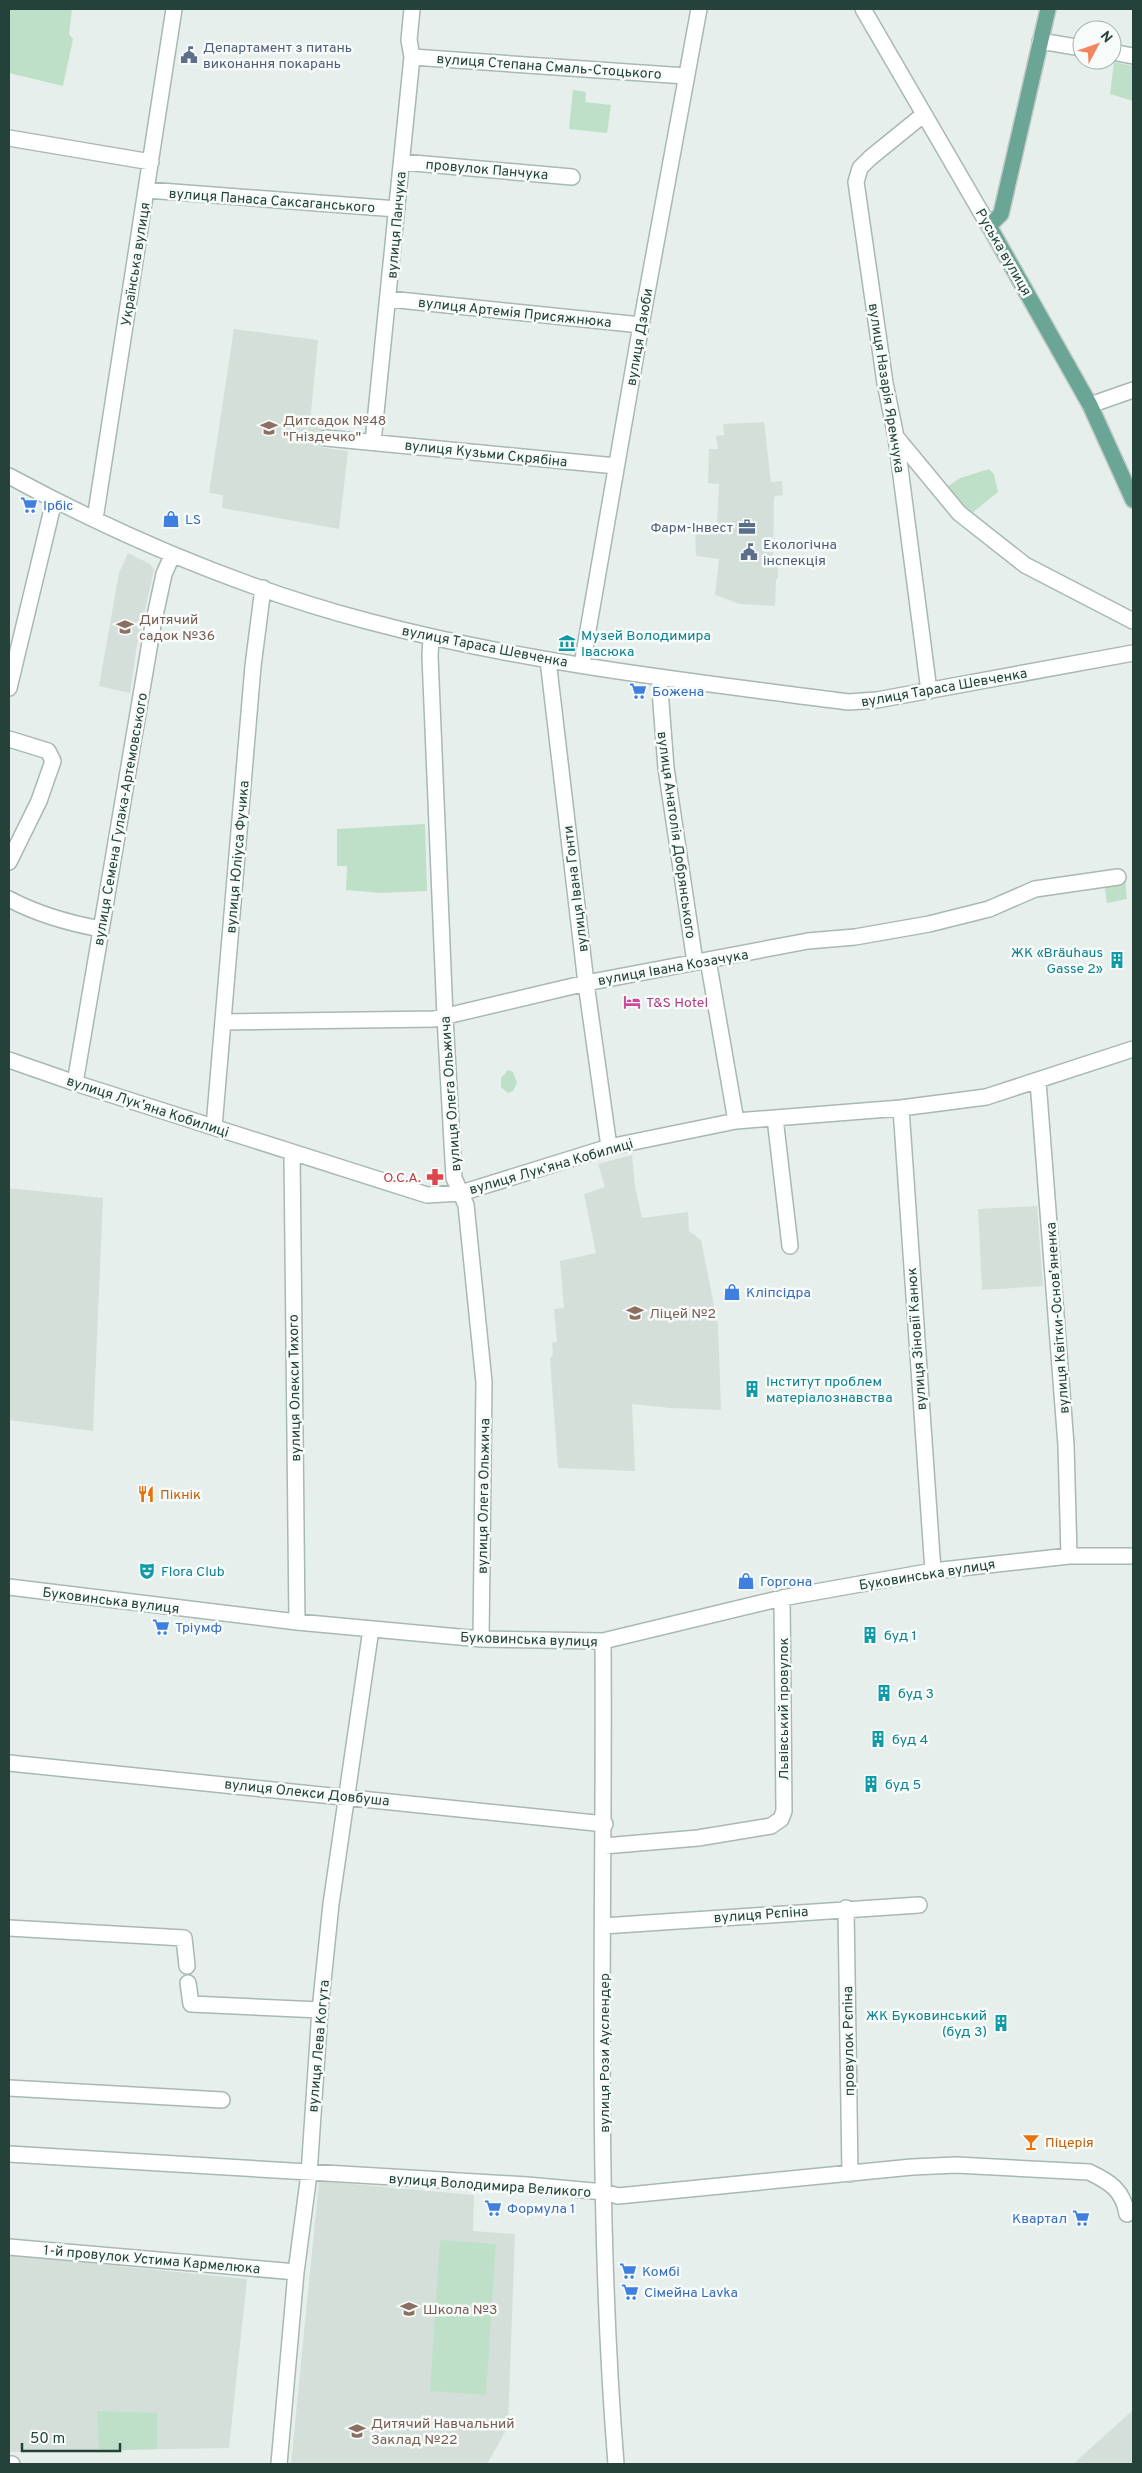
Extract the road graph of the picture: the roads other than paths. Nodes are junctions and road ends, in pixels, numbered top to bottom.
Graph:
1 (174, 9) edge
2 (412, 9) edge
3 (699, 9) edge
4 (863, 9) edge
5 (1048, 9) edge
6 (1040, 42) junction
7 (1072, 47) edge
8 (412, 56) junction
9 (686, 76) junction
10 (923, 115) junction
11 (9, 138) edge
12 (151, 162) junction
13 (402, 162) junction
14 (572, 177) dead end
15 (147, 190) junction
16 (396, 209) junction
17 (989, 226) junction
18 (389, 299) junction
19 (640, 325) junction
20 (1133, 390) edge
21 (1090, 406) junction
22 (896, 437) junction
23 (326, 438) dead end
24 (373, 442) junction
25 (616, 466) junction
26 (9, 476) edge
27 (1133, 500) edge
28 (54, 501) junction
29 (95, 518) junction
30 (172, 556) junction
31 (263, 588) junction
32 (1133, 621) edge
33 (432, 637) junction
34 (1133, 653) edge
35 (548, 660) junction
36 (582, 665) junction
37 (659, 677) junction
38 (9, 688) edge
39 (929, 691) junction
40 (9, 739) edge
41 (9, 862) edge
42 (1118, 877) dead end
43 (9, 899) edge
44 (101, 929) junction
45 (702, 961) junction
46 (586, 983) junction
47 (445, 1017) junction
48 (223, 1022) junction
49 (1133, 1050) edge
50 (9, 1060) edge
51 (1038, 1081) junction
52 (75, 1083) junction
53 (901, 1108) junction
54 (775, 1118) junction
55 (736, 1121) junction
56 (214, 1127) junction
57 (609, 1147) junction
58 (292, 1153) junction
59 (461, 1193) junction
60 (790, 1246) dead end
61 (1069, 1556) junction
62 (1133, 1556) edge
63 (933, 1571) junction
64 (9, 1587) edge
65 (782, 1598) junction
66 (296, 1622) junction
67 (370, 1629) junction
68 (481, 1639) junction
69 (603, 1641) junction
70 (9, 1763) edge
71 (346, 1796) junction
72 (604, 1824) junction
73 (604, 1846) junction
74 (919, 1905) dead end
75 (846, 1908) junction
76 (603, 1926) junction
77 (9, 1928) edge
78 (187, 1966) dead end
79 (188, 1983) dead end
80 (320, 2010) junction
81 (9, 2088) edge
82 (222, 2100) dead end
83 (9, 2154) edge
84 (309, 2174) junction
85 (850, 2174) junction
86 (604, 2192) junction
87 (1127, 2214) dead end
88 (9, 2247) edge
89 (296, 2272) junction
90 (279, 2464) edge
91 (616, 2464) edge

1 - 12 street, Українська вулиця
2 - 8 street, вулиця Панчука
3 - 9 street, вулиця Дзюби
4 - 10 street, Руська вулиця
5 - 6 main road
6 - 7 street
6 - 17 main road
8 - 9 street, вулиця Степана Смаль-Стоцького
8 - 13 street, вулиця Панчука
9 - 19 street, вулиця Дзюби
10 - 17 street, Руська вулиця
10 - 22 street, вулиця Назарія Яремчука
11 - 12 street
12 - 15 street, Українська вулиця
13 - 14 street, провулок Панчука
13 - 16 street, вулиця Панчука
15 - 16 street, вулиця Панаса Саксаганського
15 - 29 street, Українська вулиця
16 - 18 street, вулиця Панчука
17 - 21 main road, Руська вулиця
18 - 19 street, вулиця Артемія Присяжнюка
18 - 24 street, вулиця Панчука
19 - 25 street, вулиця Дзюби
20 - 21 street
21 - 27 main road, Руська вулиця
22 - 32 street
22 - 39 street, вулиця Назарія Яремчука
23 - 24 street, вулиця Кузьми Скрябіна
24 - 25 street, вулиця Кузьми Скрябіна
25 - 36 street, вулиця Дзюби
26 - 28 street, вулиця Тараса Шевченка
28 - 29 street, вулиця Тараса Шевченка
28 - 38 street
29 - 30 street, вулиця Тараса Шевченка
30 - 31 street, вулиця Тараса Шевченка
30 - 44 street, вулиця Семена Гулака-Артемовського
31 - 33 street, вулиця Тараса Шевченка
31 - 48 street, вулиця Юліуса Фучика
33 - 35 street, вулиця Тараса Шевченка
33 - 47 street, вулиця Олега Ольжича
34 - 39 street, вулиця Тараса Шевченка
35 - 36 street, вулиця Тараса Шевченка
35 - 46 street, вулиця Івана Гонти
36 - 37 street, вулиця Тараса Шевченка
37 - 39 street, вулиця Тараса Шевченка
37 - 45 street, вулиця Анатолія Добрянського
40 - 41 street
42 - 45 street, вулиця Івана Козачука
43 - 44 street
44 - 52 street, вулиця Семена Гулака-Артемовського
45 - 46 street, вулиця Івана Козачука
45 - 55 street, вулиця Анатолія Добрянського
46 - 47 street, вулиця Івана Козачука
46 - 57 street, вулиця Івана Гонти
47 - 48 street, вулиця Івана Козачука
47 - 59 street, вулиця Олега Ольжича
48 - 56 street, вулиця Юліуса Фучика
49 - 51 street, вулиця Лукʼяна Кобилиці
50 - 52 street, вулиця Лукʼяна Кобилиці
51 - 53 street, вулиця Лукʼяна Кобилиці
51 - 61 street, вулиця Квітки-Основʼяненка
52 - 56 street, вулиця Лукʼяна Кобилиці
53 - 54 street, вулиця Лукʼяна Кобилиці
53 - 63 street, вулиця Зіновії Канюк
54 - 55 street, вулиця Лукʼяна Кобилиці
54 - 60 street
55 - 57 street, вулиця Лукʼяна Кобилиці
56 - 58 street, вулиця Лукʼяна Кобилиці
57 - 59 street, вулиця Лукʼяна Кобилиці
58 - 59 street, вулиця Лукʼяна Кобилиці
58 - 66 street, вулиця Олекси Тихого
59 - 68 street, вулиця Олега Ольжича
61 - 62 street, Буковинська вулиця
61 - 63 street, Буковинська вулиця
63 - 65 street, Буковинська вулиця
64 - 66 street, Буковинська вулиця
65 - 69 street, Буковинська вулиця
65 - 73 street, Львівський провулок
66 - 67 street, Буковинська вулиця
67 - 68 street, Буковинська вулиця
67 - 71 street, вулиця Лева Когута
68 - 69 street, Буковинська вулиця
69 - 72 street, вулиця Рози Ауслендер
70 - 71 street, вулиця Олекси Довбуша
71 - 72 street, вулиця Олекси Довбуша
71 - 80 street, вулиця Лева Когута
72 - 73 street, вулиця Рози Ауслендер
73 - 76 street, вулиця Рози Ауслендер
74 - 75 street, вулиця Рєпіна
75 - 76 street, вулиця Рєпіна
75 - 85 street, провулок Рєпіна
76 - 86 street, вулиця Рози Ауслендер
77 - 78 street
79 - 80 street
80 - 84 street, вулиця Лева Когута
81 - 82 street
83 - 84 street, вулиця Володимира Великого
84 - 86 street, вулиця Володимира Великого
84 - 89 street, вулиця Лева Когута
85 - 86 street, вулиця Володимира Великого
85 - 87 street, вулиця Володимира Великого
86 - 91 street, вулиця Рози Ауслендер
88 - 89 street, 1-й провулок Устима Кармелюка
89 - 90 street, вулиця Лева Когута

